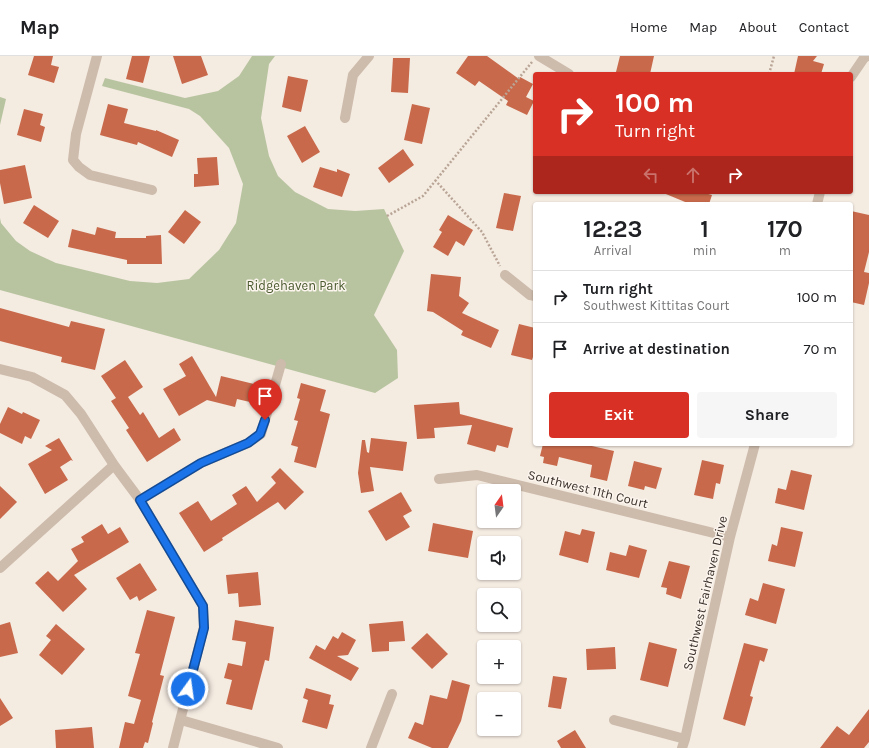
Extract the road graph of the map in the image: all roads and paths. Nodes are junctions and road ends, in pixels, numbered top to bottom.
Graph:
1 (97, 56) edge
2 (369, 56) edge
3 (538, 56) edge
4 (774, 56) edge
5 (867, 56) edge
6 (566, 72) edge
7 (770, 72) edge
8 (853, 74) edge
9 (345, 118) dead end
10 (435, 180) junction
11 (152, 190) dead end
12 (387, 216) dead end
13 (505, 275) joint
14 (533, 296) edge
15 (281, 364) dead end
16 (0, 369) edge
17 (753, 446) edge
18 (114, 465) junction
19 (439, 479) dead end
20 (140, 500) junction
21 (730, 537) junction
22 (0, 568) edge
23 (392, 694) dead end
24 (181, 720) junction
25 (614, 720) dead end
26 (683, 744) edge
27 (173, 748) edge
28 (278, 748) edge
29 (371, 748) edge

1 - 11 street
2 - 9 street
3 - 6 street
3 - 10 path
4 - 7 path
5 - 8 street
10 - 12 path
10 - 13 path
13 - 14 street
15 - 20 street
16 - 18 street
17 - 21 street, Southwest Fairhaven Drive
18 - 20 street
18 - 22 street
19 - 21 street, Southwest 11th Court
20 - 24 street
21 - 26 street, Southwest Fairhaven Drive
23 - 29 street
24 - 27 street
24 - 28 street
25 - 26 street

